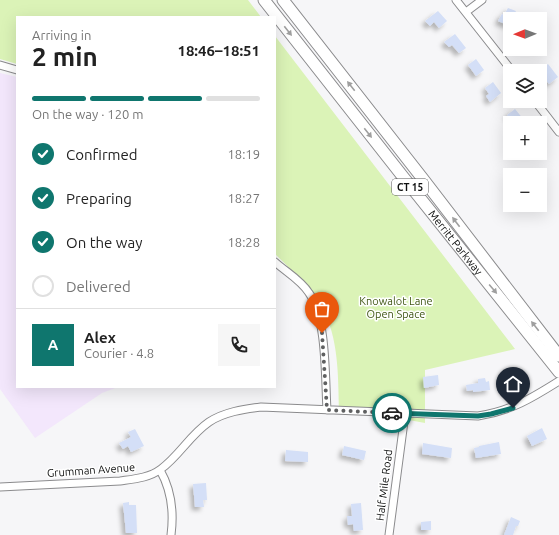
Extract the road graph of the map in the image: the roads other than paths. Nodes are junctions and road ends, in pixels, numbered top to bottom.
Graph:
1 (264, 0) edge
2 (283, 0) edge
3 (456, 0) edge
4 (482, 0) edge
5 (466, 12) junction
6 (507, 64) edge
7 (0, 66) edge
8 (16, 70) edge
9 (540, 108) edge
10 (559, 132) edge
11 (276, 263) edge
12 (559, 356) edge
13 (559, 372) edge
14 (559, 381) edge
15 (327, 410) junction
16 (404, 414) junction
17 (160, 470) junction
18 (0, 487) edge
19 (171, 535) edge
20 (389, 535) edge

1 -> 13 highway, Merritt Parkway / CT 15
12 -> 2 highway, Merritt Parkway / CT 15
3 - 5 street
4 - 5 street
5 - 6 street
7 - 8 street
9 - 10 street
11 - 15 street
14 - 16 street, Grumman Avenue
15 - 16 street, Grumman Avenue
15 - 17 street, Grumman Avenue
16 - 20 street, Half Mile Road
17 - 18 street, Grumman Avenue
17 - 19 street

